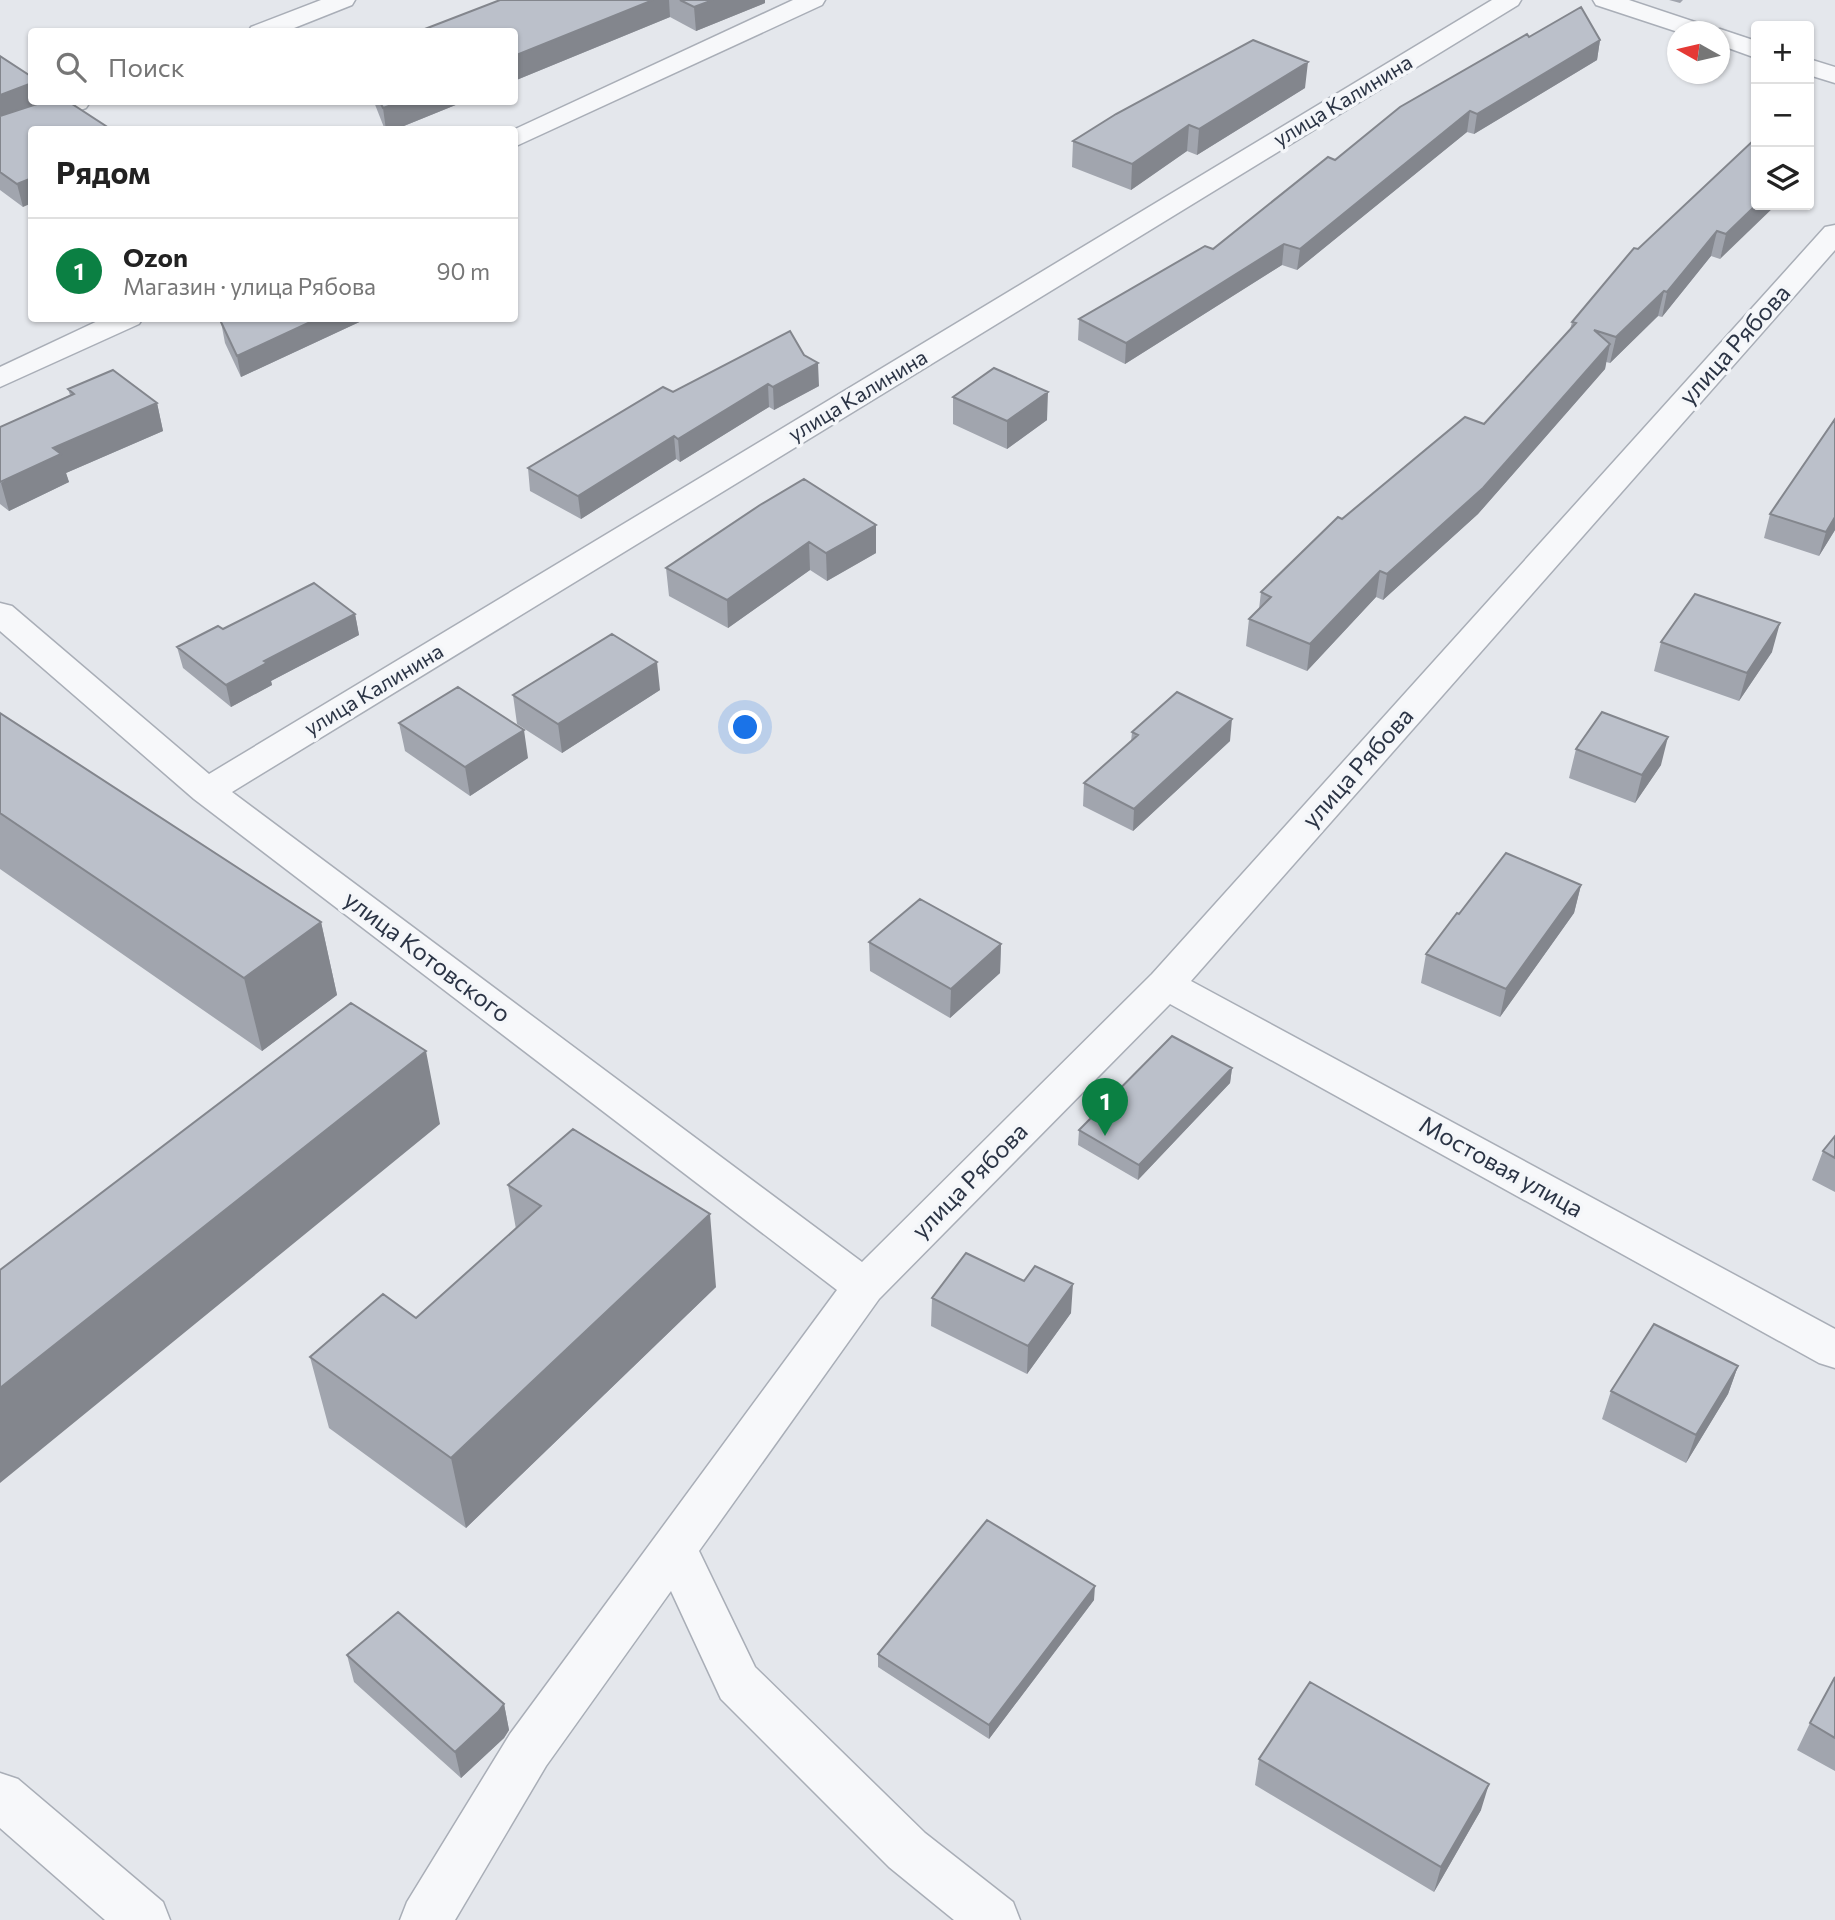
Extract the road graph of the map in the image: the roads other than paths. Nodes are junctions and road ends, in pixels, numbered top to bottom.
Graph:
1 (343, 0) edge
2 (813, 0) edge
3 (1509, 0) edge
4 (1605, 0) edge
5 (1668, 21) edge
6 (270, 28) edge
7 (1730, 41) edge
8 (1751, 48) edge
9 (1814, 69) edge
10 (1835, 75) edge
11 (69, 105) edge
12 (0, 131) edge
13 (518, 137) edge
14 (1835, 233) edge
15 (120, 322) edge
16 (0, 378) edge
17 (0, 613) edge
18 (208, 791) junction
19 (1166, 984) junction
20 (864, 1287) junction
21 (1835, 1350) edge
22 (674, 1548) junction
23 (0, 1796) edge
24 (144, 1920) edge
25 (426, 1920) edge
26 (995, 1920) edge

1 - 6 street
2 - 13 street
3 - 18 street, улица Калинина
4 - 5 street
7 - 8 street
9 - 10 street
11 - 12 street
14 - 19 street, улица Рябова
15 - 16 street
17 - 18 street, улица Котовского
18 - 20 street, улица Котовского
19 - 20 street, улица Рябова
19 - 21 street, Мостовая улица
20 - 22 street, улица Рябова
22 - 25 street, улица Рябова
22 - 26 street
23 - 24 street

